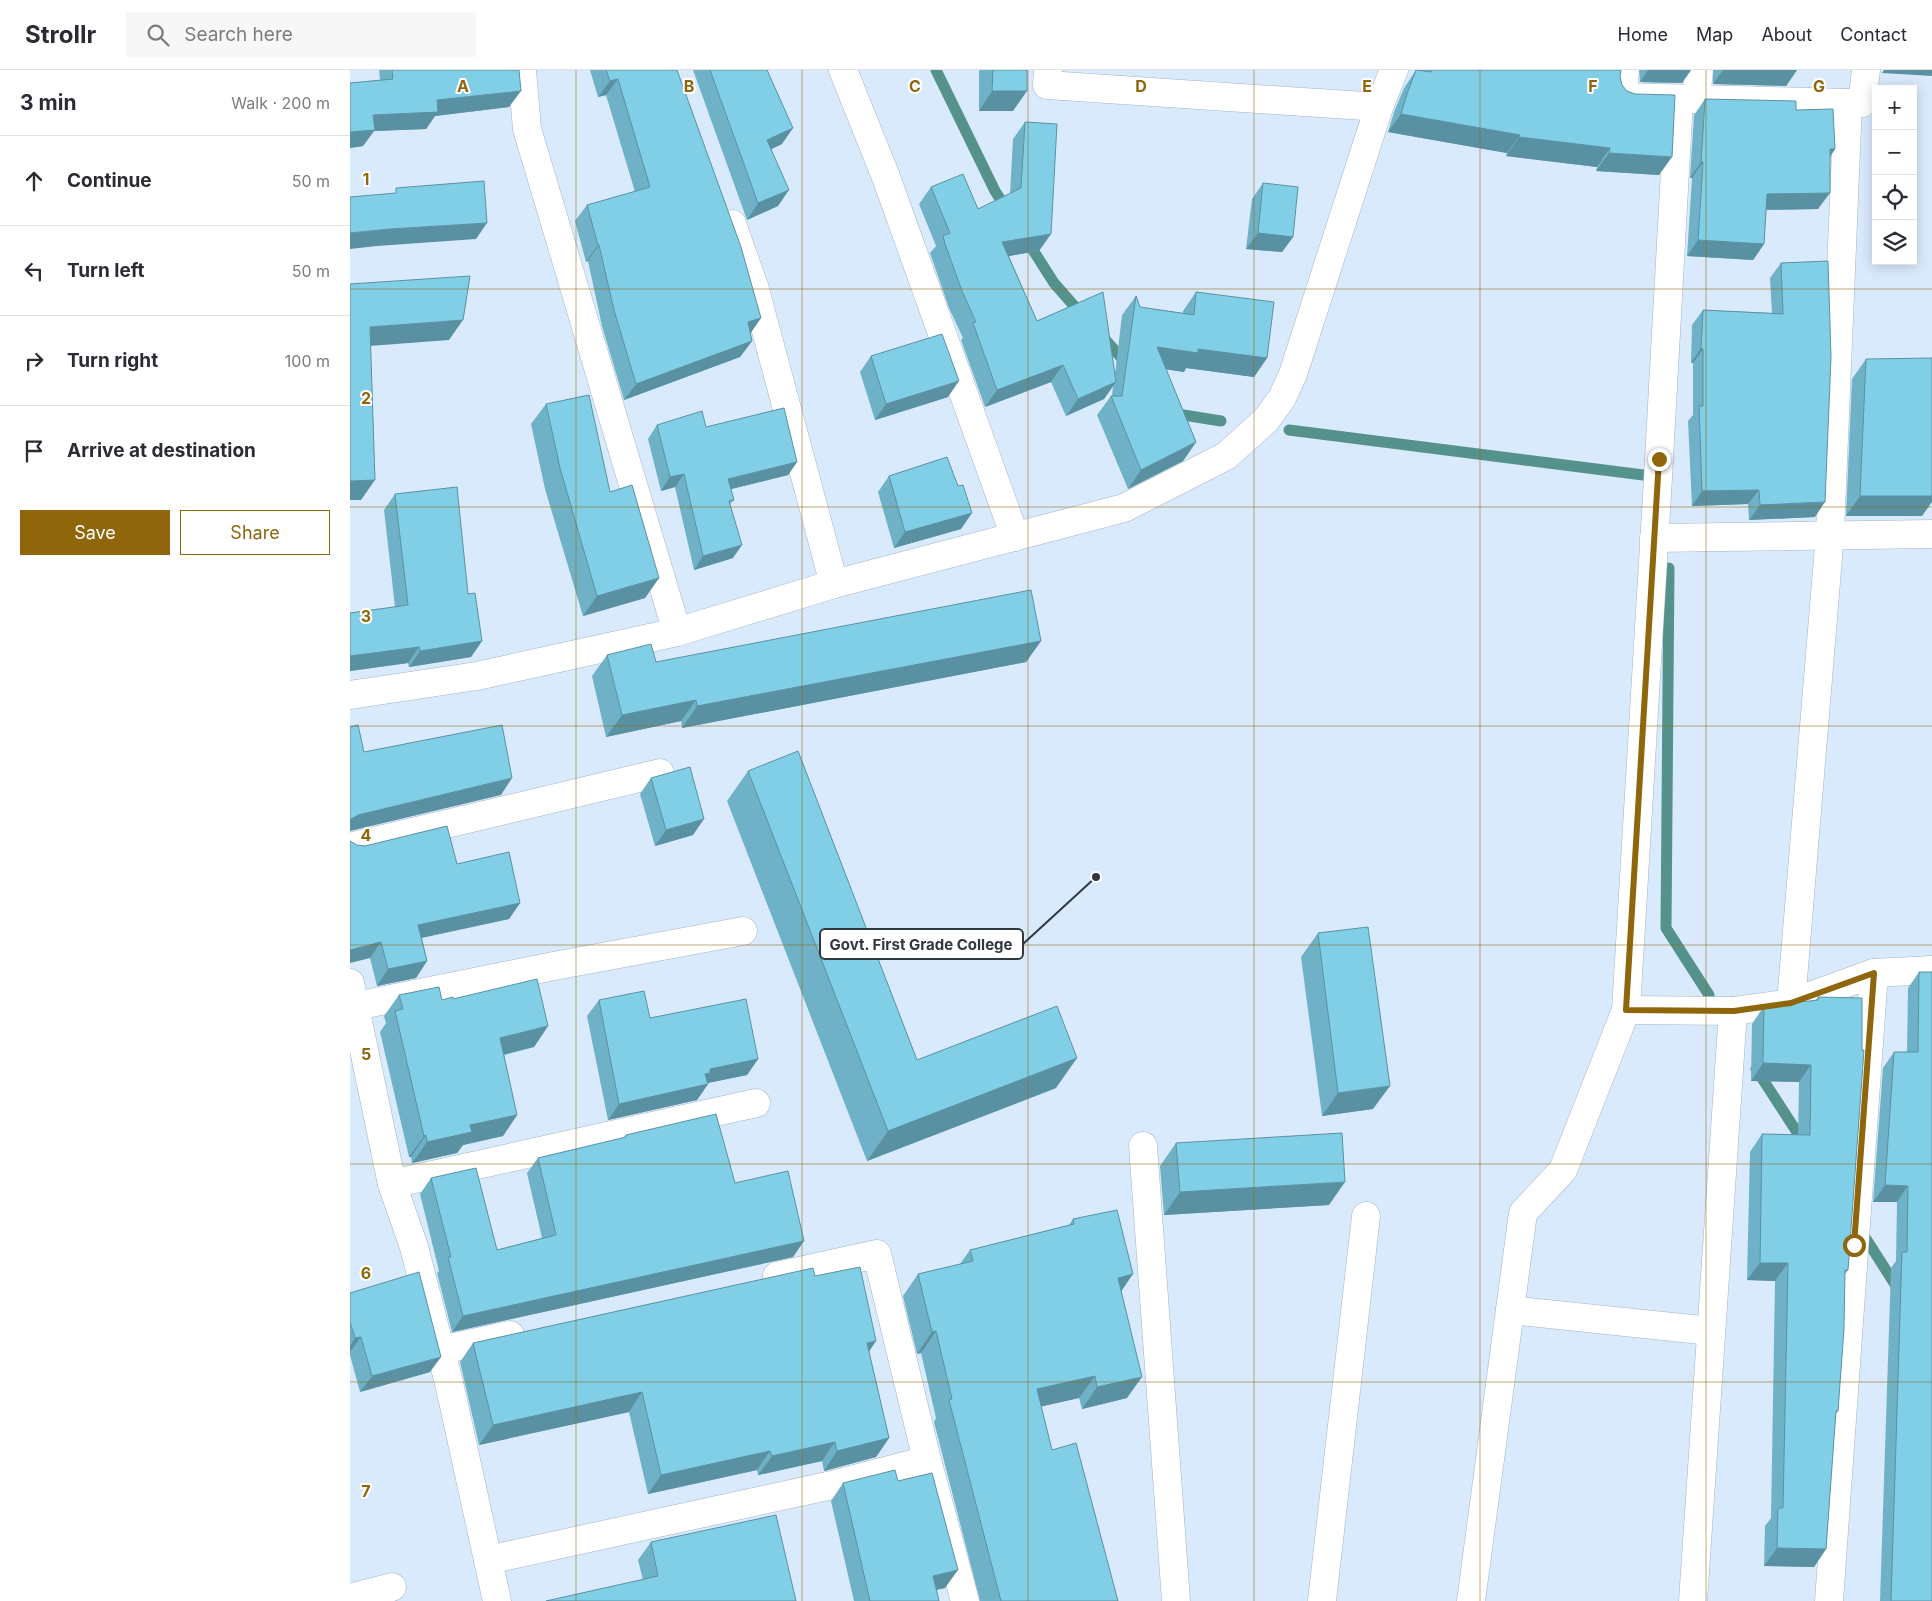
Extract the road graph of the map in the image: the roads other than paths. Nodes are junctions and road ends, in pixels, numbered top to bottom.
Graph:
1 (522, 70) edge
2 (843, 70) edge
3 (1048, 70) edge
4 (1394, 70) edge
5 (1625, 70) edge
6 (1700, 70) edge
7 (1866, 70) edge
8 (1688, 99) junction
9 (1848, 103) junction
10 (1379, 107) junction
11 (724, 202) edge
12 (1830, 534) junction
13 (1932, 534) edge
14 (1015, 536) junction
15 (1654, 538) junction
16 (834, 584) junction
17 (676, 632) junction
18 (350, 695) edge
19 (660, 773) edge
20 (350, 847) edge
21 (743, 931) dead end
22 (1932, 970) edge
23 (1874, 973) junction
24 (353, 994) edge
25 (1791, 1003) junction
26 (1626, 1010) junction
27 (1732, 1011) junction
28 (756, 1103) dead end
29 (1143, 1146) dead end
30 (392, 1184) junction
31 (1366, 1216) dead end
32 (751, 1282) edge
33 (1510, 1310) junction
34 (538, 1329) edge
35 (1711, 1331) junction
36 (441, 1350) junction
37 (926, 1460) junction
38 (488, 1560) junction
39 (392, 1587) dead end
40 (350, 1598) edge
41 (497, 1601) edge
42 (965, 1601) edge
43 (1176, 1601) edge
44 (1322, 1601) edge
45 (1471, 1601) edge
46 (1693, 1601) edge
47 (1829, 1601) edge

1 - 17 street
2 - 14 street
3 - 10 street
4 - 10 street
5 - 8 street
6 - 8 street
7 - 9 street
8 - 9 street
8 - 15 street
9 - 12 street
10 - 14 street
11 - 16 street
12 - 13 street
12 - 15 street
12 - 25 street
14 - 16 street
15 - 26 street
16 - 17 street
17 - 18 street
19 - 20 street
21 - 24 street
22 - 23 street
23 - 25 street
23 - 47 street
24 - 30 street
25 - 27 street
26 - 27 street
26 - 33 street
27 - 35 street
28 - 30 street
29 - 43 street
30 - 36 street
31 - 44 street
32 - 37 street
33 - 35 street
33 - 45 street
34 - 36 street
35 - 46 street
36 - 38 street
37 - 38 street
37 - 42 street
38 - 41 street
39 - 40 street

